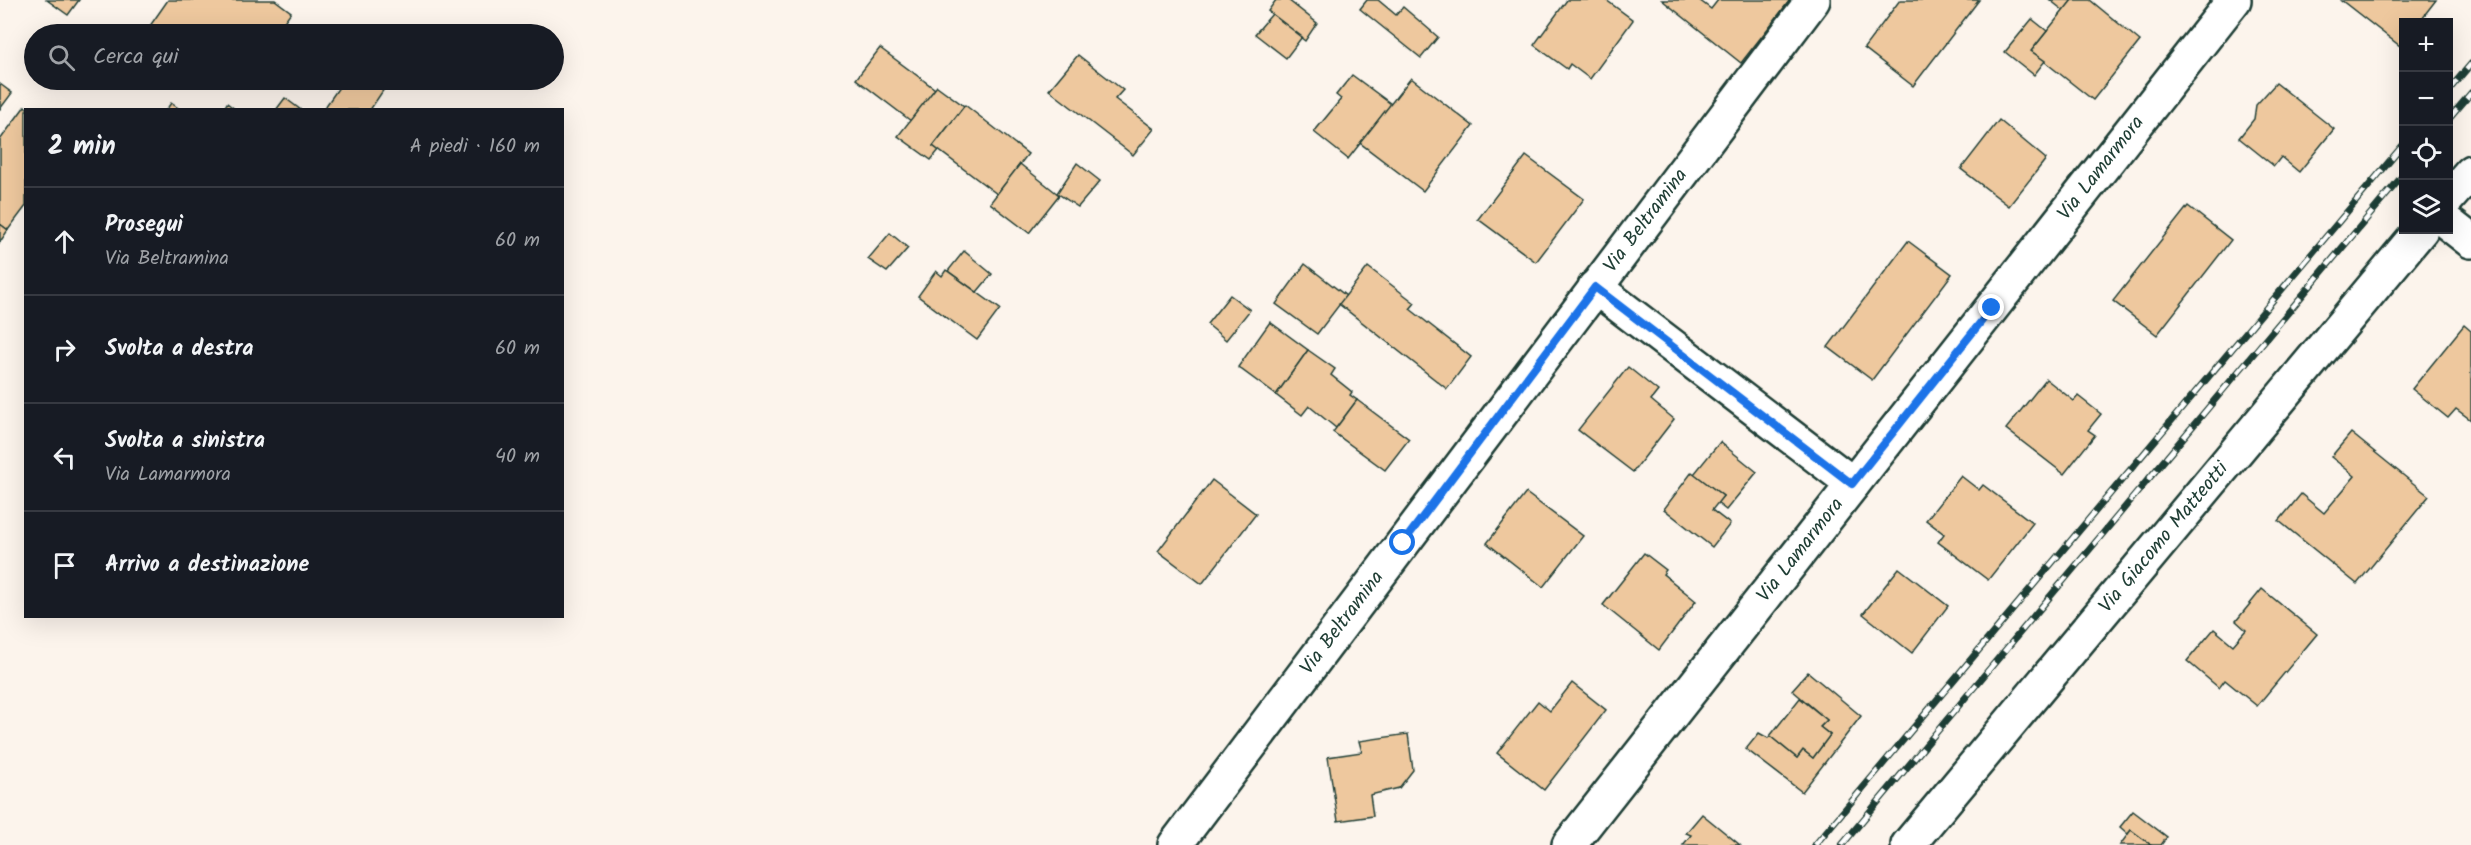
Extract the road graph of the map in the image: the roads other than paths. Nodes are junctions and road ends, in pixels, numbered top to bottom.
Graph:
1 (1813, 0) edge
2 (2234, 0) edge
3 (2471, 172) edge
4 (2453, 192) edge
5 (2453, 227) edge
6 (2418, 234) edge
7 (2471, 241) edge
8 (1595, 287) junction
9 (1852, 484) junction
10 (1175, 845) edge
11 (1569, 845) edge
12 (1908, 845) edge

1 - 8 street, Via Beltramina
2 - 9 street, Via Lamarmora
3 - 4 street
5 - 7 street
6 - 12 street, Via Giacomo Matteotti
8 - 9 street
8 - 10 street, Via Beltramina
9 - 11 street, Via Lamarmora

